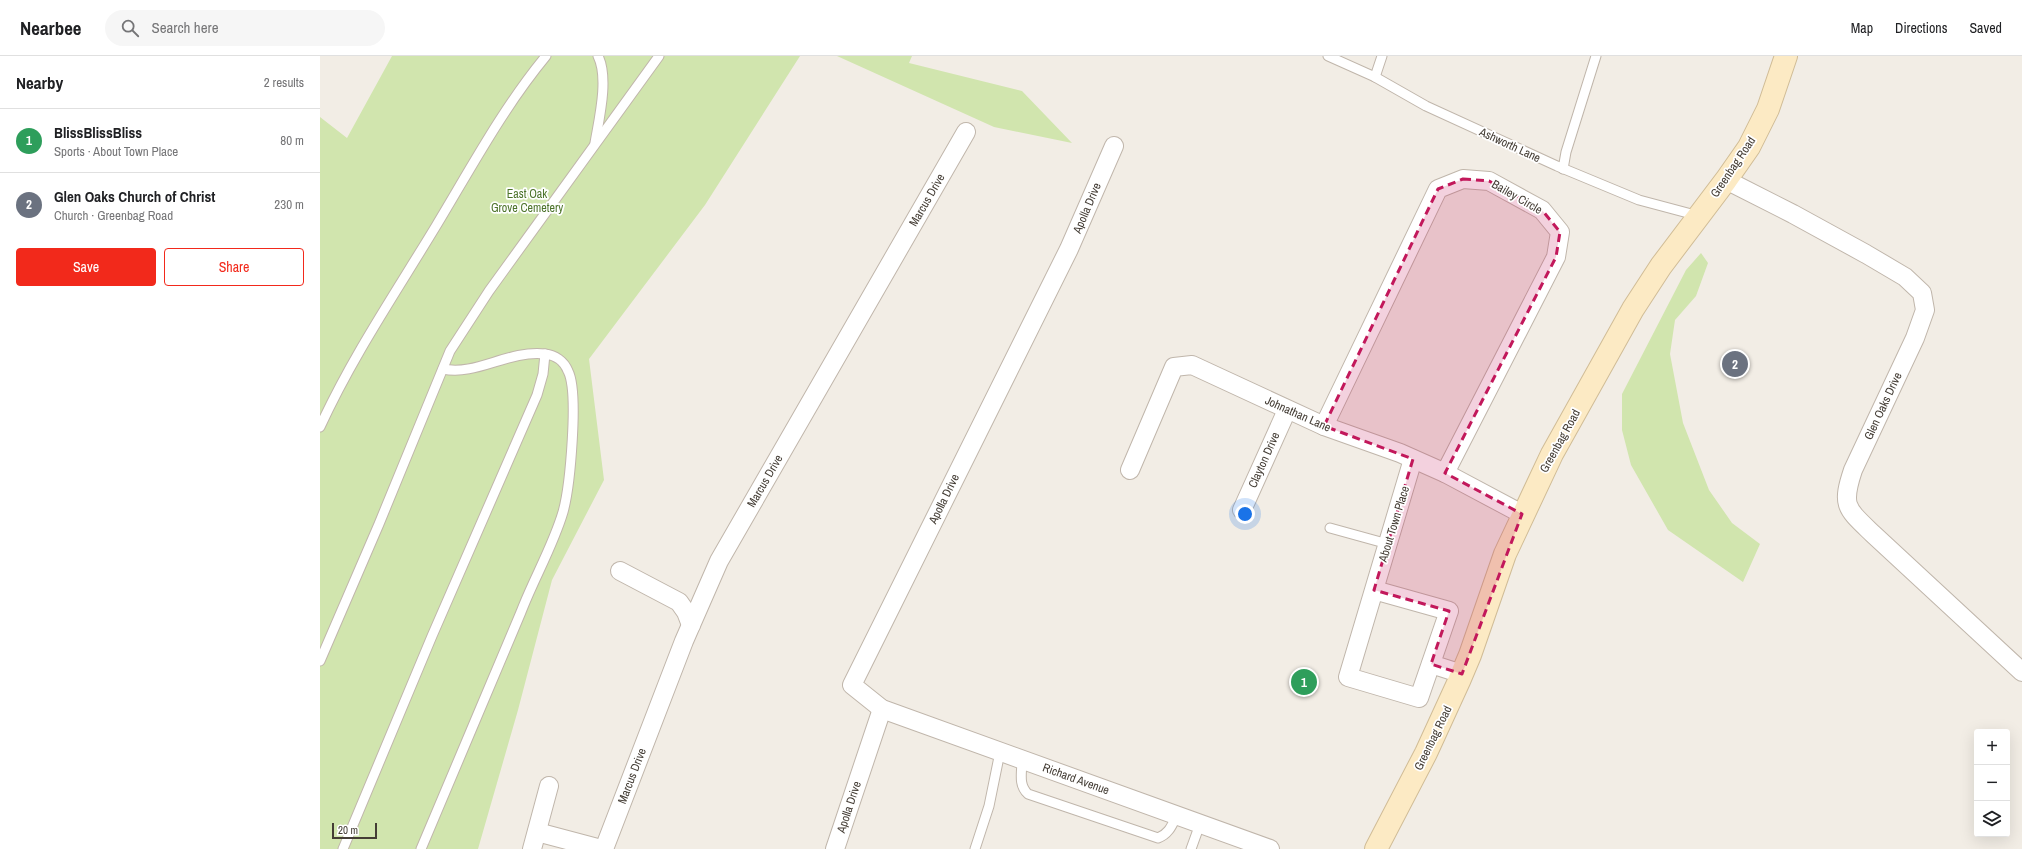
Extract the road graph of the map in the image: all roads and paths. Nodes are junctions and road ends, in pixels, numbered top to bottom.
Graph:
1 (546, 56) edge
2 (598, 56) edge
3 (659, 56) edge
4 (1328, 56) edge
5 (1382, 56) edge
6 (1596, 56) edge
7 (1786, 56) edge
8 (1375, 77) junction
9 (966, 132) dead end
10 (595, 146) junction
11 (1114, 146) dead end
12 (1563, 169) junction
13 (1726, 180) junction
14 (1699, 216) junction
15 (545, 354) junction
16 (443, 369) junction
17 (1286, 410) junction
18 (1324, 426) junction
19 (320, 427) edge
20 (1413, 459) junction
21 (1130, 470) dead end
22 (1446, 473) junction
23 (1242, 510) dead end
24 (1522, 514) junction
25 (1330, 528) dead end
26 (1388, 544) junction
27 (620, 571) dead end
28 (1374, 590) junction
29 (691, 625) junction
30 (320, 661) edge
31 (1431, 664) junction
32 (2022, 672) edge
33 (1462, 674) junction
34 (882, 709) junction
35 (1000, 752) junction
36 (1022, 760) junction
37 (549, 786) dead end
38 (1177, 815) junction
39 (1200, 824) junction
40 (534, 840) edge
41 (343, 849) edge
42 (421, 849) edge
43 (602, 849) edge
44 (835, 849) edge
45 (975, 849) edge
46 (1192, 849) edge
47 (1270, 849) edge
48 (1376, 849) edge

1 - 19 lane
2 - 10 lane
3 - 10 lane
4 - 8 lane, Ashworth Lane
5 - 8 lane
6 - 12 lane
7 - 13 main road, Greenbag Road
8 - 12 lane, Ashworth Lane
9 - 29 street, Marcus Drive
10 - 16 lane
11 - 34 street, Apolla Drive
12 - 14 lane, Ashworth Lane
13 - 14 main road, Greenbag Road
13 - 32 street, Glen Oaks Drive
14 - 24 main road, Greenbag Road
15 - 16 lane
15 - 41 lane
15 - 42 lane
16 - 30 lane
17 - 18 street, Johnathan Lane
17 - 21 street, Johnathan Lane
17 - 23 street, Clayton Drive
18 - 20 street, Johnathan Lane
18 - 22 street, Bailey Circle
20 - 22 street, Johnathan Lane
20 - 26 street, About Town Place
22 - 24 street, Johnathan Lane
24 - 33 main road, Greenbag Road
25 - 26 lane
26 - 28 street, About Town Place
27 - 29 street
28 - 31 street, About Town Place
28 - 31 street, About Town Place
29 - 43 street, Marcus Drive
31 - 33 street
33 - 48 main road, Greenbag Road
34 - 35 street, Richard Avenue
34 - 44 street, Apolla Drive
35 - 36 street, Richard Avenue
35 - 45 lane
36 - 38 street, Richard Avenue
36 - 38 lane
37 - 40 street
38 - 39 street, Richard Avenue
39 - 46 lane
39 - 47 street, Richard Avenue
40 - 43 street

